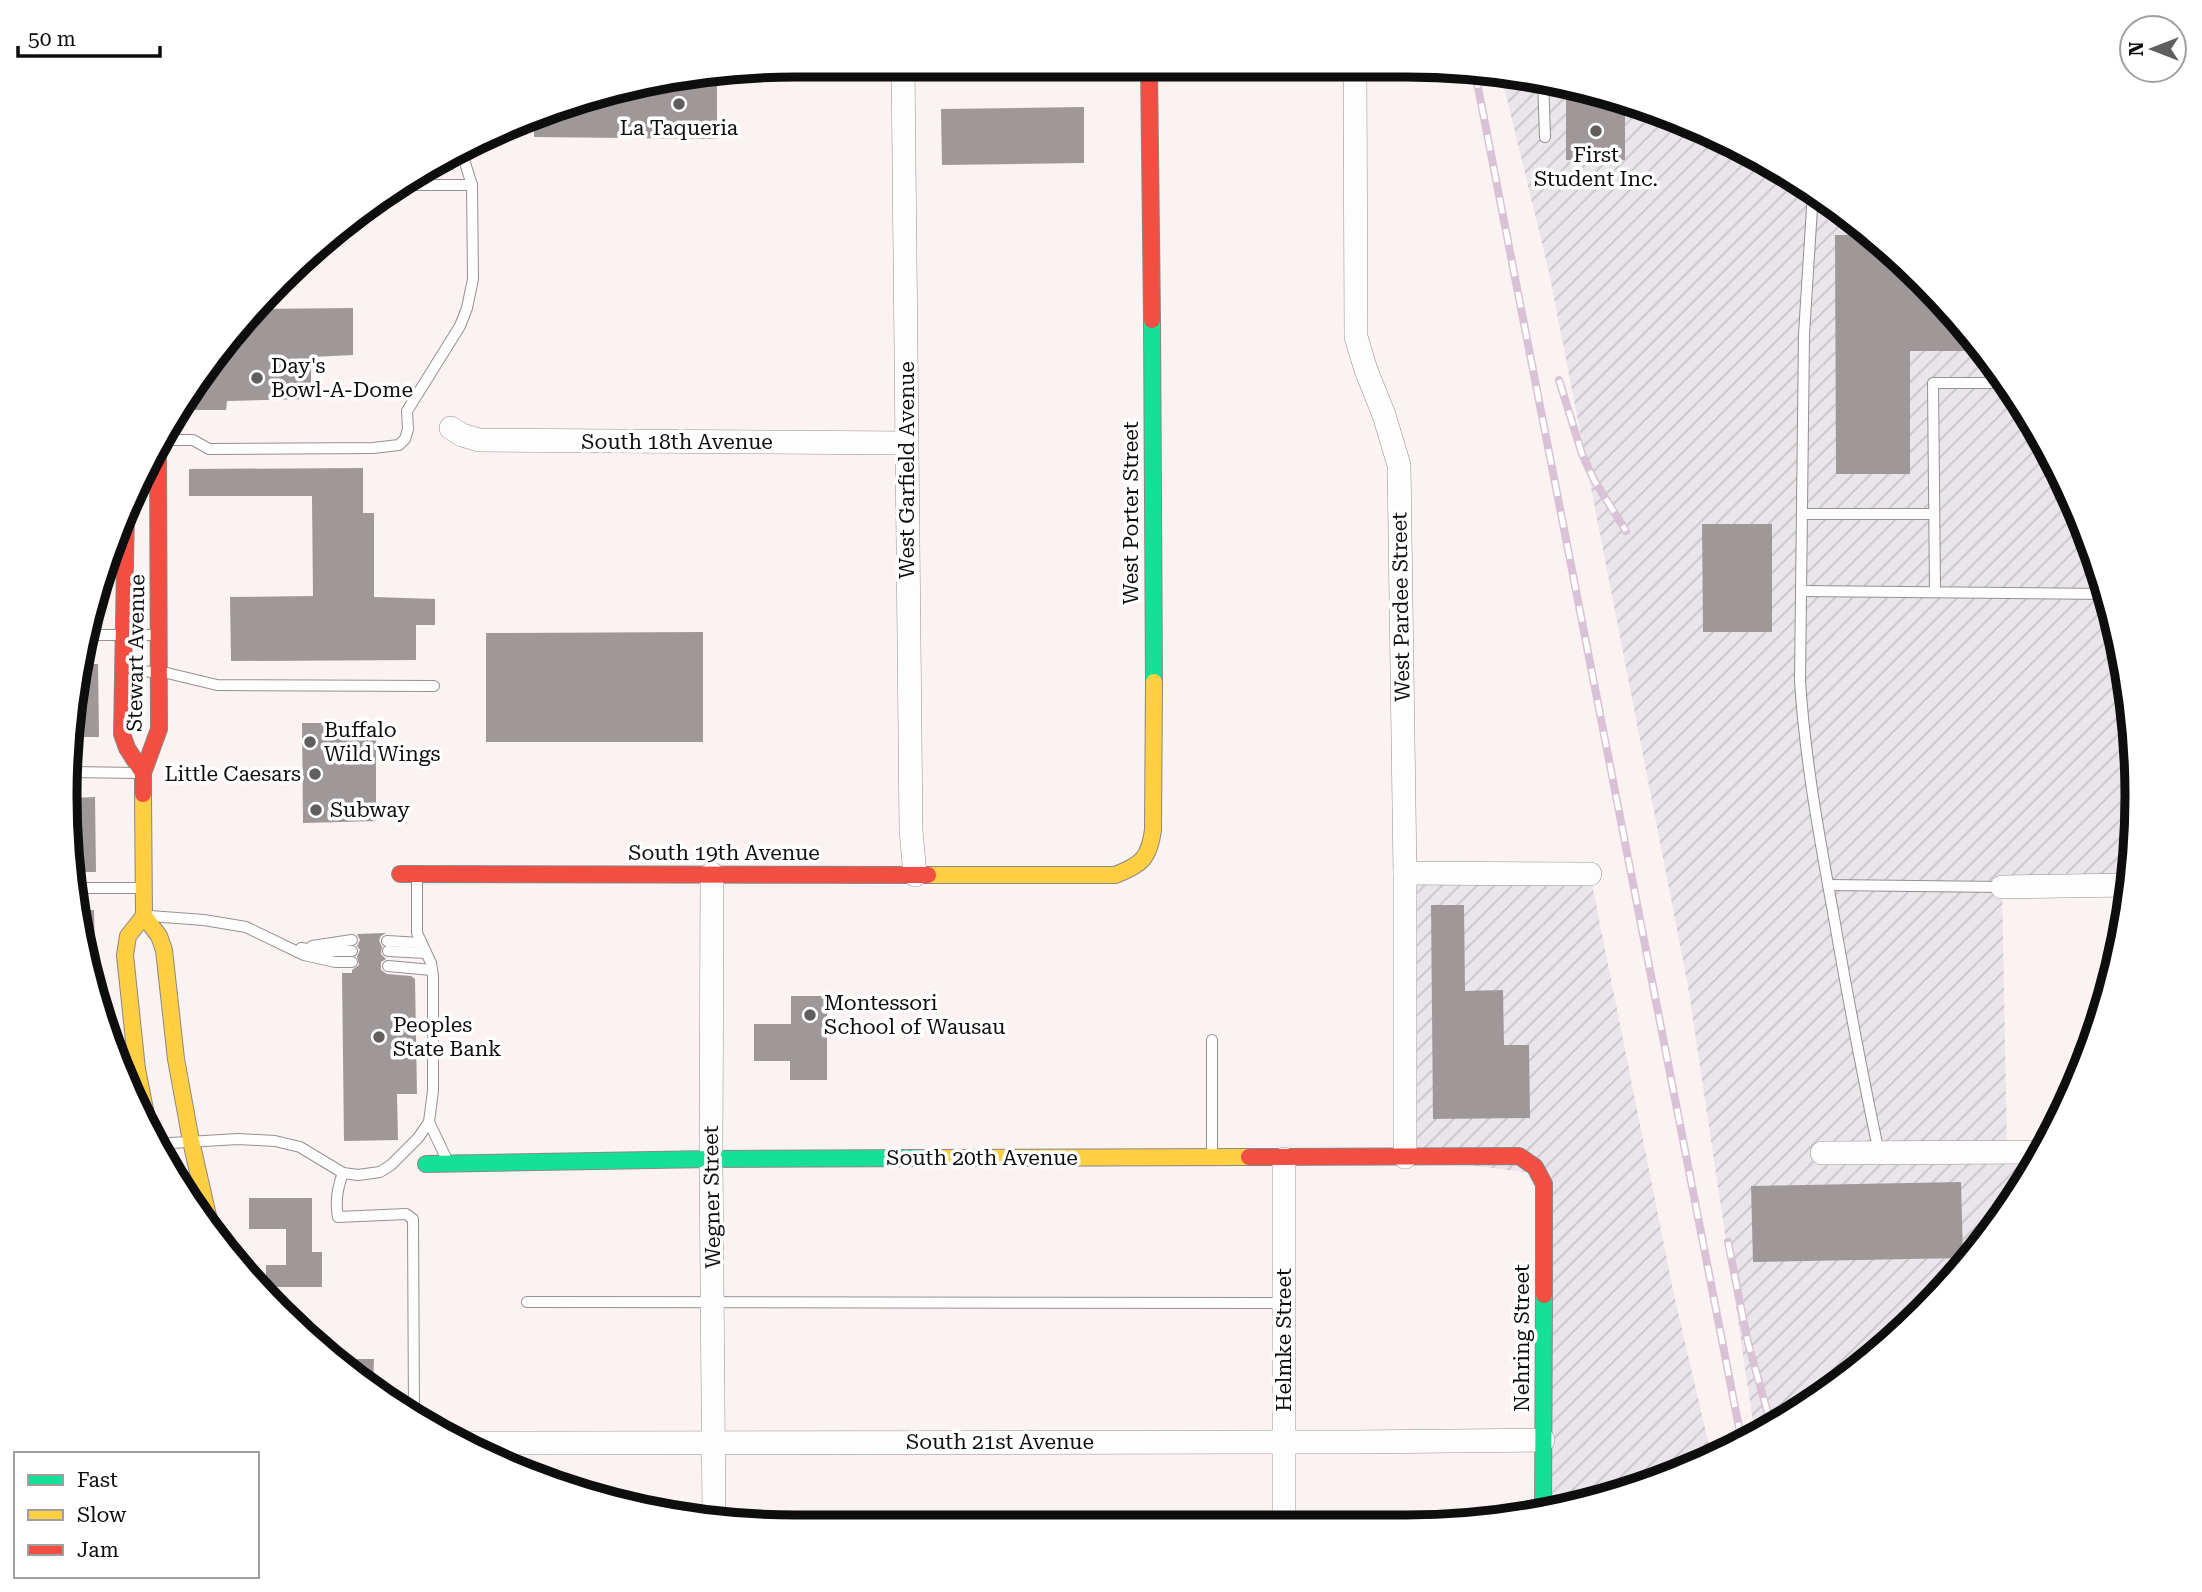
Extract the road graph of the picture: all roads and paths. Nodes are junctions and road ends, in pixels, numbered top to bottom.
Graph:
1 (902, 77) edge
2 (1149, 77) edge
3 (1355, 77) edge
4 (1543, 91) edge
5 (1545, 138) dead end
6 (464, 159) edge
7 (417, 185) edge
8 (472, 185) junction
9 (1813, 204) edge
10 (1994, 383) edge
11 (450, 428) dead end
12 (171, 440) edge
13 (906, 443) junction
14 (158, 464) edge
15 (1802, 514) junction
16 (1934, 514) junction
17 (122, 547) edge
18 (1801, 591) junction
19 (1935, 592) junction
20 (2096, 594) edge
21 (96, 635) edge
22 (122, 635) junction
23 (159, 635) junction
24 (122, 670) junction
25 (159, 672) junction
26 (434, 686) dead end
27 (78, 772) edge
28 (143, 773) junction
29 (1405, 873) junction
30 (1590, 873) dead end
31 (409, 874) joint
32 (712, 874) junction
33 (915, 875) junction
34 (1048, 875) joint
35 (1828, 885) junction
36 (2119, 885) edge
37 (2002, 887) joint
38 (83, 888) edge
39 (143, 888) junction
40 (144, 916) junction
41 (285, 945) junction
42 (427, 957) junction
43 (1212, 1040) dead end
44 (142, 1093) edge
45 (429, 1122) junction
46 (191, 1141) junction
47 (166, 1142) edge
48 (2031, 1152) edge
49 (1822, 1153) dead end
50 (1880, 1153) junction
51 (1405, 1157) junction
52 (1212, 1158) junction
53 (711, 1159) junction
54 (1284, 1159) junction
55 (449, 1163) junction
56 (426, 1164) dead end
57 (1535, 1166) joint
58 (344, 1173) junction
59 (206, 1206) edge
60 (527, 1302) dead end
61 (1284, 1303) junction
62 (713, 1304) junction
63 (414, 1405) edge
64 (1543, 1440) junction
65 (713, 1442) junction
66 (1284, 1442) junction
67 (482, 1443) edge
68 (1543, 1502) edge
69 (714, 1510) edge
70 (1284, 1515) edge

1 - 13 street, West Garfield Avenue
2 - 34 street, West Porter Street
3 - 29 street, West Pardee Street
4 - 5 lane
6 - 8 lane
7 - 8 lane
8 - 12 lane
9 - 15 lane
10 - 16 lane
11 - 13 street, South 18th Avenue
13 - 33 street, West Garfield Avenue
14 - 23 street, Stewart Avenue
15 - 16 lane
15 - 18 lane
16 - 19 lane
17 - 22 street, Stewart Avenue
18 - 19 lane
18 - 35 lane
19 - 20 lane
21 - 22 lane
22 - 23 lane
22 - 24 street, Stewart Avenue
23 - 25 street, Stewart Avenue
24 - 25 lane
24 - 28 street, Stewart Avenue
25 - 26 lane
25 - 28 street, Stewart Avenue
27 - 28 lane
28 - 39 street, Stewart Avenue
29 - 30 street
29 - 51 street, West Pardee Street
31 - 32 street, South 19th Avenue
31 - 42 lane
32 - 33 street, South 19th Avenue
32 - 53 street, Wegner Street
33 - 34 street, South 19th Avenue
35 - 37 lane
35 - 50 lane
36 - 37 street
38 - 39 lane
39 - 40 street, Stewart Avenue
40 - 41 lane
40 - 44 street
40 - 46 street, Stewart Avenue
41 - 41 lane
42 - 42 lane
42 - 45 lane
43 - 52 lane
45 - 55 lane
45 - 58 lane
46 - 47 lane
46 - 58 lane
46 - 59 street, Stewart Avenue
48 - 50 street
49 - 50 street
51 - 54 street, South 20th Avenue
51 - 57 street, South 20th Avenue
52 - 53 street, South 20th Avenue
52 - 54 street, South 20th Avenue
53 - 55 street, South 20th Avenue
53 - 62 street, Wegner Street
54 - 61 street, Helmke Street
55 - 56 street, South 20th Avenue
57 - 64 street, Nehring Street
58 - 63 lane
60 - 62 lane
61 - 62 lane
61 - 66 street, Helmke Street
62 - 65 street, Wegner Street
64 - 66 street, South 21st Avenue
64 - 68 street, Nehring Street
65 - 66 street, South 21st Avenue
65 - 67 street, South 21st Avenue
65 - 69 street, Wegner Street
66 - 70 street, Helmke Street

